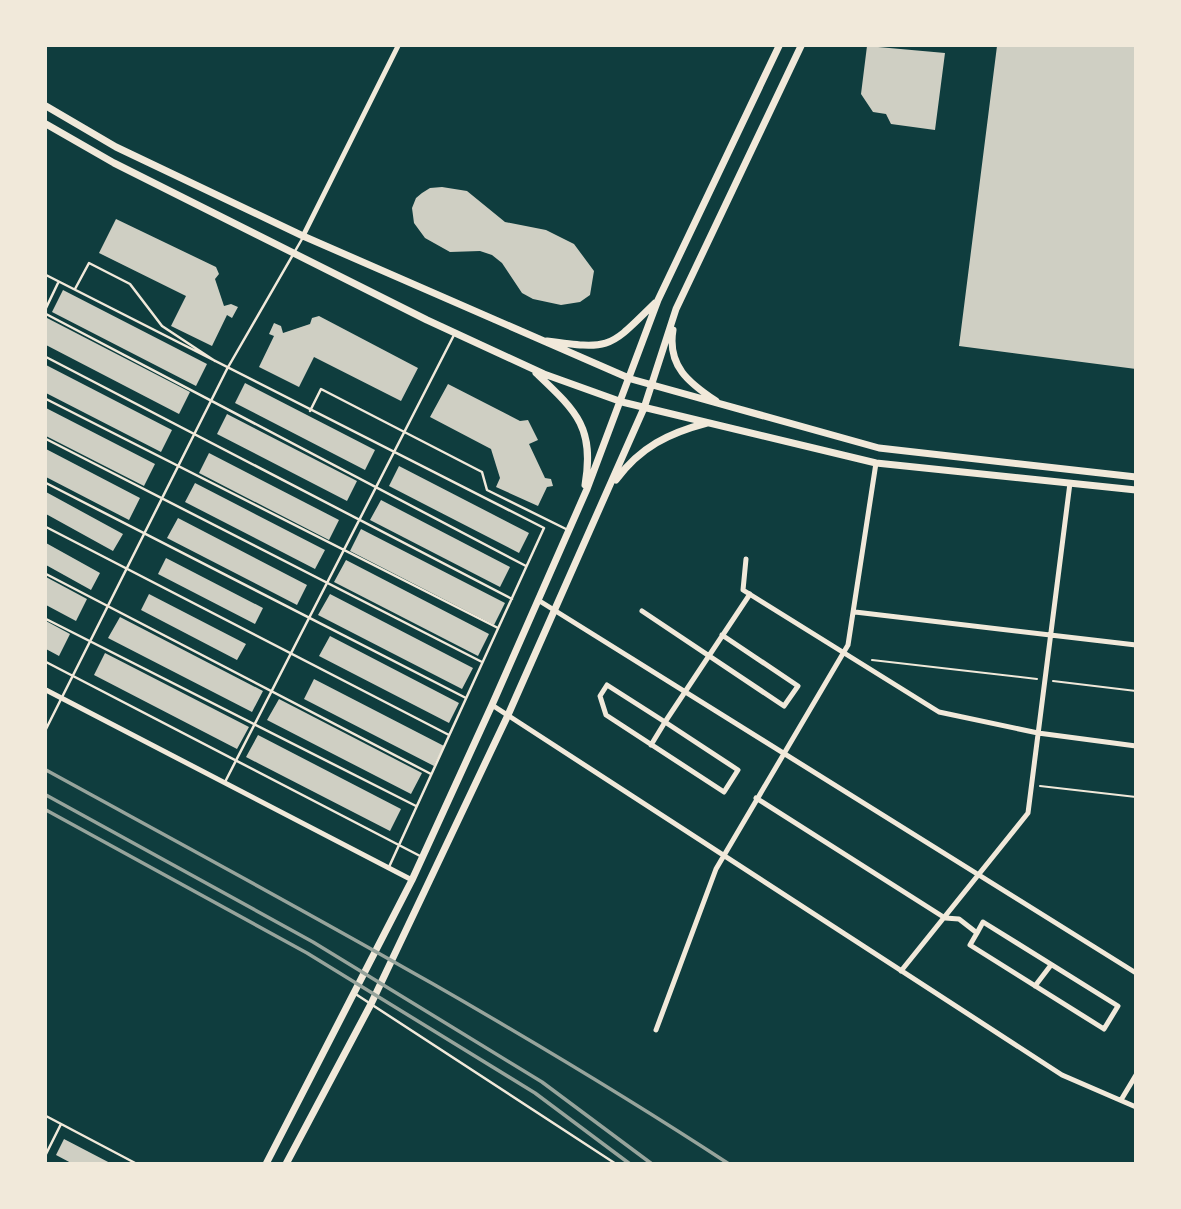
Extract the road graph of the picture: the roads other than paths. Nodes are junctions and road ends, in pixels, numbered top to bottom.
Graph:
1 (398, 46) edge
2 (779, 46) edge
3 (801, 46) edge
4 (46, 106) edge
5 (46, 124) edge
6 (303, 236) junction
7 (295, 253) junction
8 (46, 275) edge
9 (59, 282) junction
10 (74, 290) junction
11 (658, 300) junction
12 (46, 308) edge
13 (676, 310) junction
14 (46, 314) edge
15 (455, 333) junction
16 (536, 339) junction
17 (46, 357) edge
18 (530, 367) junction
19 (227, 369) junction
20 (631, 379) junction
21 (652, 385) junction
22 (46, 399) edge
23 (211, 401) junction
24 (622, 402) junction
25 (722, 405) junction
26 (644, 408) junction
27 (310, 411) junction
28 (708, 423) junction
29 (404, 432) junction
30 (194, 434) junction
31 (46, 439) edge
32 (394, 453) junction
33 (876, 463) junction
34 (178, 466) junction
35 (1136, 477) edge
36 (46, 483) edge
37 (1070, 483) junction
38 (376, 487) junction
39 (1136, 490) edge
40 (607, 492) junction
41 (584, 497) junction
42 (162, 498) junction
43 (360, 520) junction
44 (46, 527) edge
45 (569, 530) junction
46 (144, 533) junction
47 (344, 550) junction
48 (746, 559) dead end
49 (526, 566) junction
50 (126, 569) junction
51 (46, 574) edge
52 (327, 583) junction
53 (750, 594) junction
54 (512, 598) junction
55 (538, 600) junction
56 (107, 606) junction
57 (556, 611) junction
58 (642, 611) dead end
59 (855, 612) junction
60 (310, 618) junction
61 (46, 619) edge
62 (498, 628) junction
63 (722, 635) junction
64 (1051, 635) junction
65 (90, 641) junction
66 (1136, 645) edge
67 (845, 653) junction
68 (291, 654) junction
69 (709, 656) junction
70 (46, 662) edge
71 (482, 662) junction
72 (72, 676) junction
73 (46, 690) edge
74 (272, 691) junction
75 (685, 692) junction
76 (61, 698) junction
77 (466, 698) junction
78 (492, 705) junction
79 (508, 715) junction
80 (665, 722) junction
81 (255, 725) junction
82 (46, 729) edge
83 (1038, 733) junction
84 (449, 735) junction
85 (651, 745) junction
86 (1136, 746) edge
87 (782, 752) junction
88 (237, 761) junction
89 (431, 774) junction
90 (224, 783) junction
91 (756, 798) junction
92 (416, 806) junction
93 (398, 845) junction
94 (723, 855) junction
95 (422, 858) junction
96 (388, 868) junction
97 (979, 875) junction
98 (412, 880) junction
99 (944, 918) junction
100 (977, 933) junction
101 (1051, 965) junction
102 (901, 971) junction
103 (1136, 973) edge
104 (1035, 986) junction
105 (354, 993) junction
106 (370, 1003) junction
107 (656, 1030) dead end
108 (1136, 1075) edge
109 (1121, 1100) junction
110 (1136, 1107) edge
111 (46, 1116) edge
112 (61, 1124) junction
113 (46, 1154) edge
114 (136, 1164) edge
115 (266, 1164) edge
116 (286, 1164) edge
117 (617, 1164) edge

1 - 6 street
2 - 11 main road
3 - 13 main road
4 - 6 main road
5 - 7 main road
6 - 7 lane
6 - 16 main road
7 - 15 main road
7 - 19 lane
8 - 9 lane
9 - 10 lane
9 - 12 lane
10 - 19 lane
10 - 19 lane
11 - 16 main road
11 - 20 main road
13 - 21 main road
13 - 25 main road
14 - 23 lane
15 - 18 main road
15 - 29 lane
16 - 20 main road
17 - 30 lane
18 - 24 main road
18 - 41 main road
19 - 23 lane
19 - 27 lane
20 - 21 main road
20 - 24 main road
21 - 25 main road
21 - 26 main road
22 - 34 lane
23 - 30 lane
23 - 38 lane
24 - 26 main road
24 - 41 main road
25 - 35 main road
26 - 28 main road
26 - 40 main road
27 - 29 lane
27 - 32 lane
28 - 33 main road
28 - 40 main road
29 - 32 lane
29 - 45 lane
30 - 34 lane
30 - 43 lane
31 - 42 lane
32 - 38 lane
32 - 49 lane
33 - 37 main road
33 - 59 street
34 - 42 lane
34 - 47 lane
36 - 46 lane
37 - 39 main road
37 - 64 street
38 - 43 lane
38 - 49 lane
40 - 57 main road
41 - 45 main road
42 - 46 lane
42 - 52 lane
43 - 47 lane
43 - 54 lane
44 - 50 lane
45 - 55 main road
46 - 50 lane
46 - 60 lane
47 - 52 lane
47 - 62 lane
48 - 53 street
49 - 54 lane
50 - 56 lane
50 - 68 lane
51 - 56 lane
52 - 60 lane
52 - 71 lane
53 - 63 street
53 - 67 street
54 - 62 lane
55 - 57 street
55 - 78 main road
56 - 65 lane
56 - 74 lane
57 - 75 street
57 - 79 main road
58 - 69 street
59 - 64 street
59 - 67 street
60 - 68 lane
60 - 77 lane
61 - 65 lane
62 - 71 lane
63 - 69 street
63 - 69 street
64 - 66 street
64 - 83 street
65 - 72 lane
65 - 81 lane
67 - 83 street
67 - 87 street
68 - 74 lane
68 - 84 lane
69 - 75 street
70 - 72 lane
71 - 77 lane
72 - 76 lane
72 - 88 lane
73 - 76 street
74 - 81 lane
74 - 89 lane
75 - 80 street
75 - 87 street
76 - 82 lane
76 - 90 street
77 - 84 lane
78 - 79 street
78 - 95 main road
79 - 94 street
79 - 106 main road
80 - 85 street
80 - 85 street
80 - 85 street
81 - 88 lane
81 - 92 lane
83 - 86 street
83 - 97 street
84 - 89 lane
87 - 91 street
87 - 97 street
88 - 90 lane
88 - 93 lane
89 - 92 lane
90 - 96 street
91 - 94 street
91 - 99 street
92 - 93 lane
93 - 95 lane
93 - 96 lane
94 - 102 street
94 - 107 street
95 - 98 main road
96 - 98 street
97 - 99 street
97 - 103 street
98 - 105 main road
99 - 100 street
99 - 102 street
100 - 101 street
100 - 104 street
101 - 104 street
101 - 104 street
102 - 109 street
105 - 106 lane
105 - 115 main road
106 - 116 main road
106 - 117 lane
108 - 109 street
109 - 110 street
111 - 112 lane
112 - 113 lane
112 - 114 lane

